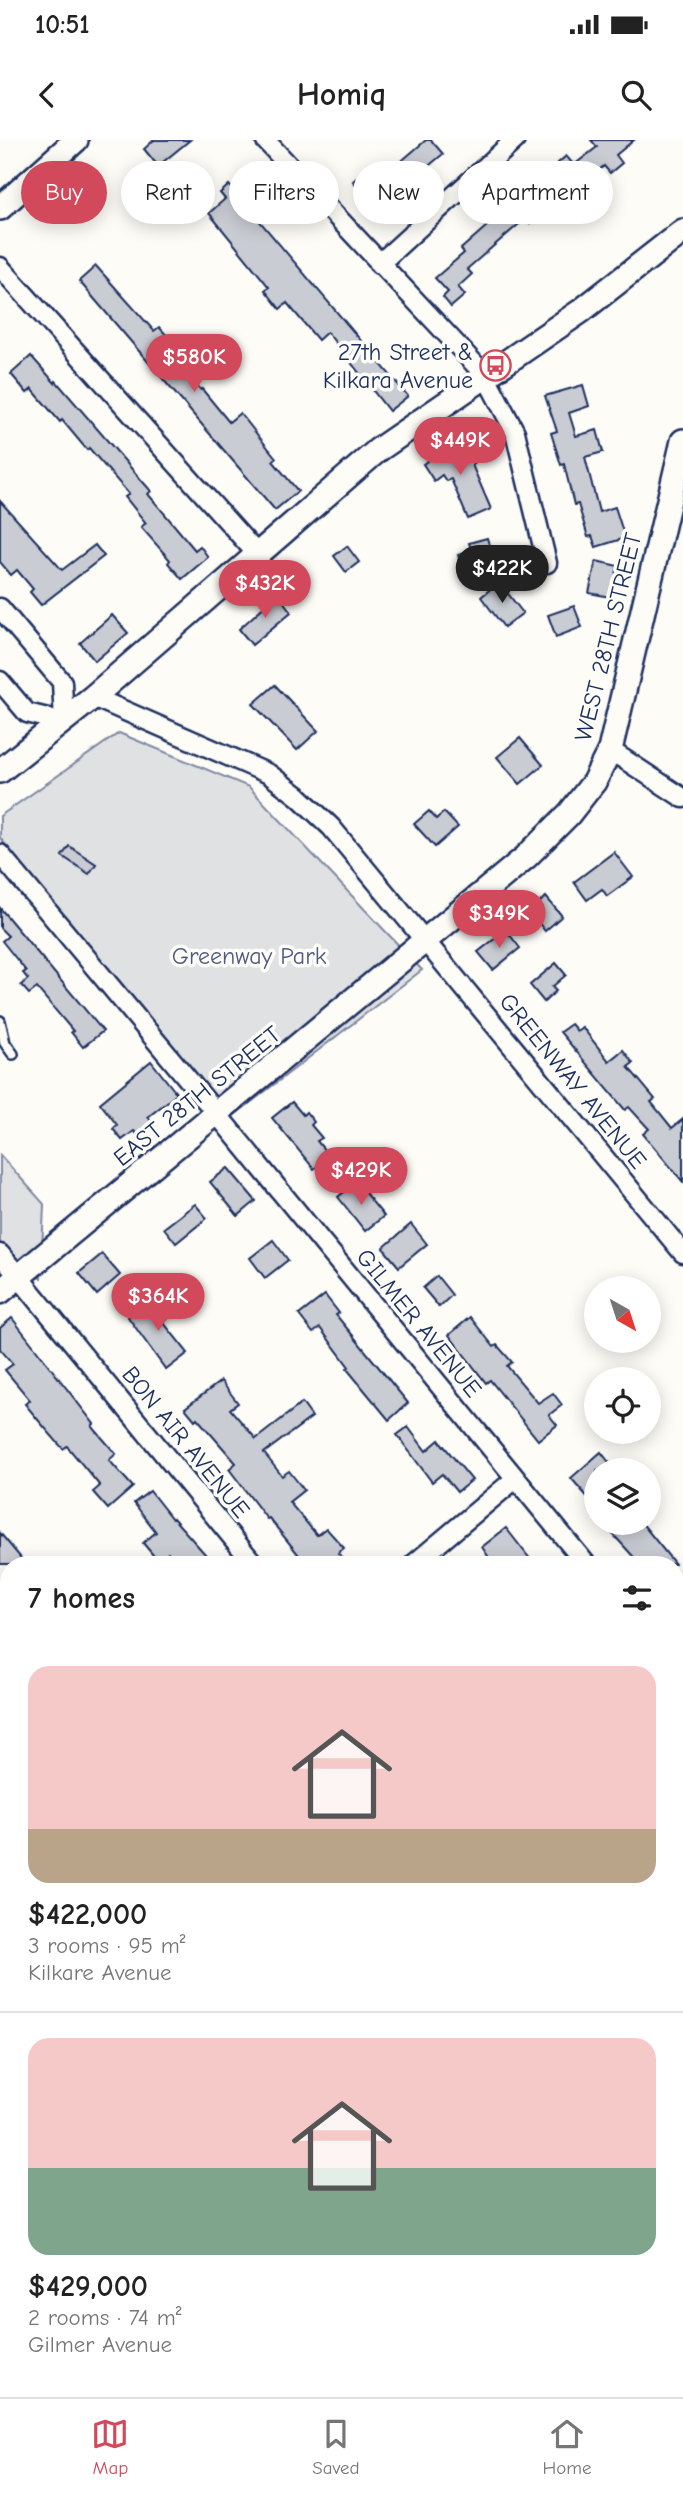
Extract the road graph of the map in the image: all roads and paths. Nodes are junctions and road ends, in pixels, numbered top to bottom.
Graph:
1 (76, 140) edge
2 (265, 140) edge
3 (515, 140) edge
4 (0, 208) edge
5 (683, 231) edge
6 (379, 264) junction
7 (0, 267) edge
8 (485, 375) junction
9 (683, 441) edge
10 (258, 555) junction
11 (547, 563) dead end
12 (0, 608) edge
13 (0, 681) edge
14 (93, 697) junction
15 (64, 722) junction
16 (610, 750) junction
17 (0, 771) edge
18 (683, 798) edge
19 (0, 853) edge
20 (427, 942) junction
21 (0, 1021) edge
22 (13, 1054) dead end
23 (217, 1114) junction
24 (683, 1253) edge
25 (0, 1254) edge
26 (19, 1276) junction
27 (0, 1292) edge
28 (514, 1480) junction
29 (247, 1556) edge
30 (424, 1556) edge
31 (579, 1556) edge

1 - 4 street
2 - 6 street
3 - 6 street
5 - 8 street
6 - 8 street
7 - 10 street
8 - 10 street
8 - 11 street
9 - 16 street, WEST 28TH STREET
10 - 14 street
12 - 15 street
13 - 15 street
14 - 15 street
14 - 20 street, GREENWAY AVENUE
15 - 17 street
16 - 18 street
16 - 20 street, WEST 28TH STREET
19 - 23 street, GILMER AVENUE
20 - 23 street, EAST 28TH STREET
20 - 24 street, GREENWAY AVENUE
21 - 22 lane
23 - 26 street, EAST 28TH STREET
23 - 28 street, GILMER AVENUE
25 - 26 street, BON AIR AVENUE
26 - 27 street, EAST 28TH STREET
26 - 29 street, BON AIR AVENUE
28 - 30 street
28 - 31 street, GILMER AVENUE

